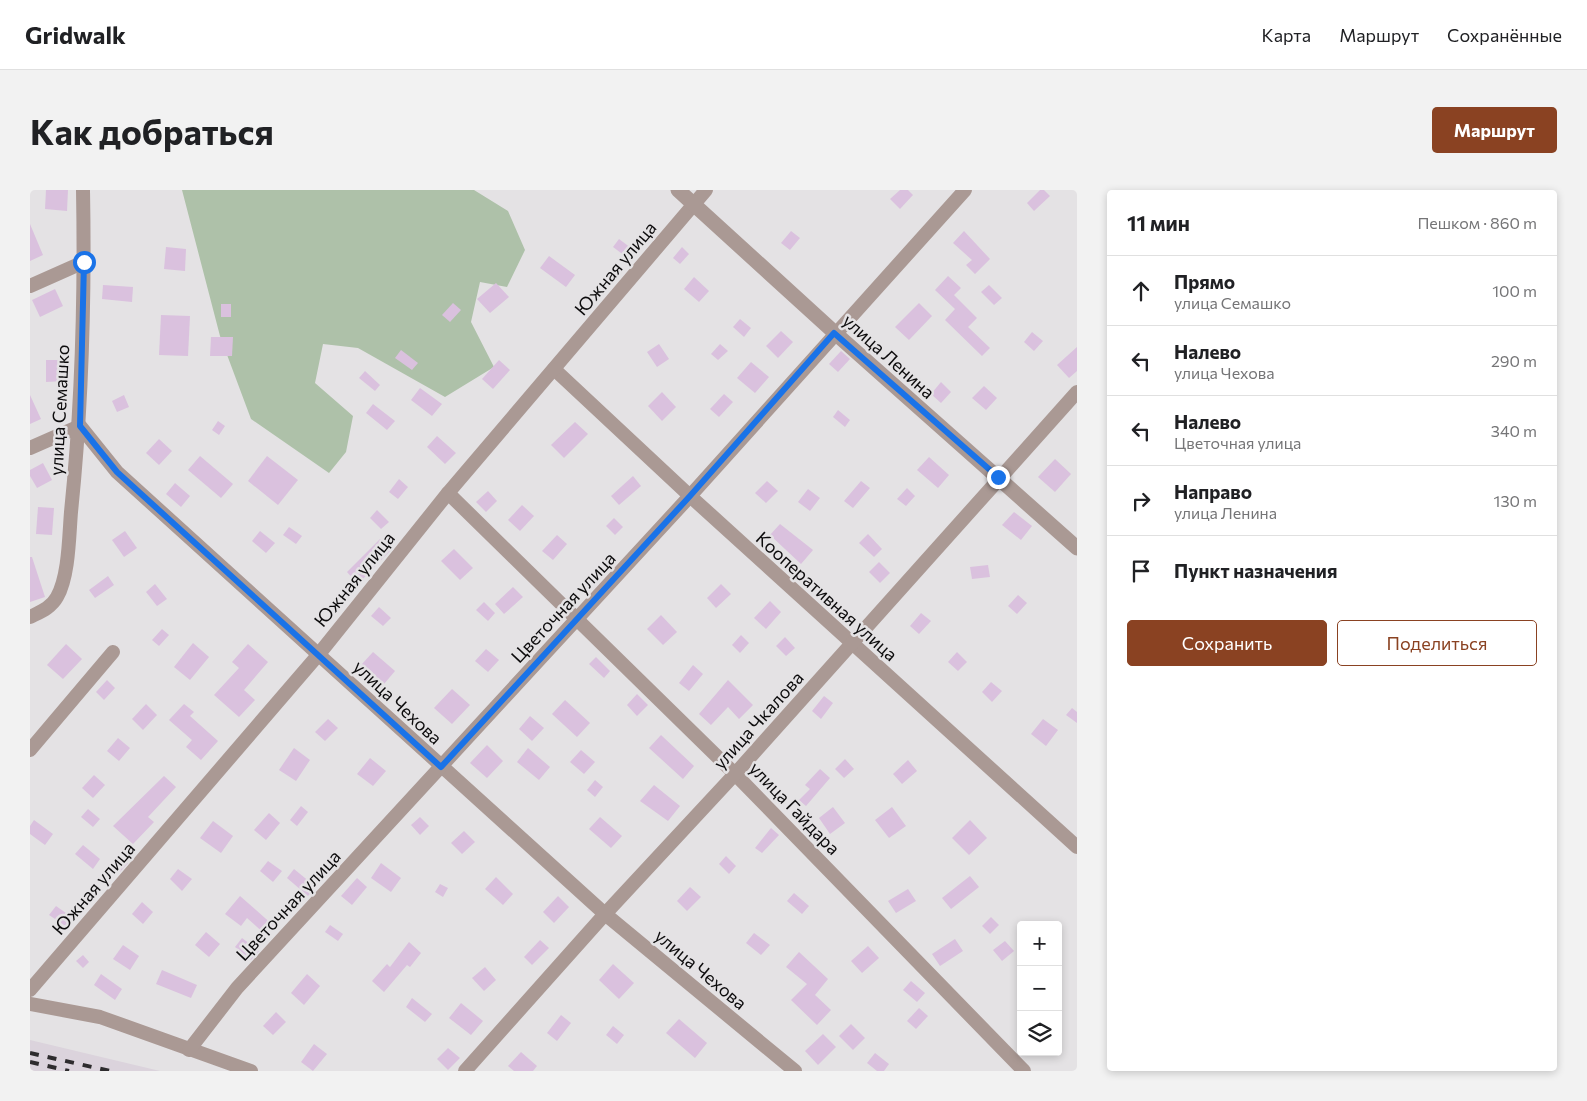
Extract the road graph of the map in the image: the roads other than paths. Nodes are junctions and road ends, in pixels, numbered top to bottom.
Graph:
1 (83, 190) edge
2 (678, 190) edge
3 (706, 190) edge
4 (965, 190) edge
5 (694, 203) junction
6 (84, 262) junction
7 (30, 286) edge
8 (834, 333) junction
9 (554, 369) junction
10 (1077, 392) edge
11 (80, 426) junction
12 (30, 448) edge
13 (998, 477) junction
14 (448, 493) junction
15 (690, 496) junction
16 (1077, 548) edge
17 (30, 617) edge
18 (578, 619) junction
19 (852, 644) junction
20 (113, 652) dead end
21 (319, 654) junction
22 (30, 750) edge
23 (441, 767) junction
24 (735, 774) junction
25 (1077, 847) edge
26 (604, 914) junction
27 (30, 990) edge
28 (30, 1004) edge
29 (189, 1050) junction
30 (251, 1071) edge
31 (465, 1071) edge
32 (795, 1071) edge
33 (1024, 1071) edge

1 - 6 street, улица Семашко
2 - 5 street, улица Ленина
3 - 5 street, Южная улица
4 - 8 street, Цветочная улица
5 - 8 street, улица Ленина
5 - 9 street, Южная улица
6 - 7 street
6 - 11 street, улица Семашко
8 - 13 street, улица Ленина
8 - 15 street, Цветочная улица
9 - 14 street, Южная улица
9 - 15 street, Кооперативная улица
10 - 13 street, улица Чкалова
11 - 12 street
11 - 17 street, улица Семашко
11 - 21 street, улица Чехова
13 - 16 street, улица Ленина
13 - 19 street, улица Чкалова
14 - 18 street, улица Гайдара
14 - 21 street, Южная улица
15 - 18 street, Цветочная улица
15 - 19 street, Кооперативная улица
18 - 23 street, Цветочная улица
18 - 24 street, улица Гайдара
19 - 24 street, улица Чкалова
19 - 25 street, Кооперативная улица
20 - 22 street
21 - 23 street, улица Чехова
21 - 27 street, Южная улица
23 - 26 street, улица Чехова
23 - 29 street, Цветочная улица
24 - 26 street, улица Чкалова
24 - 33 street, улица Гайдара
26 - 31 street, улица Чкалова
26 - 32 street, улица Чехова
28 - 29 street
29 - 30 street

